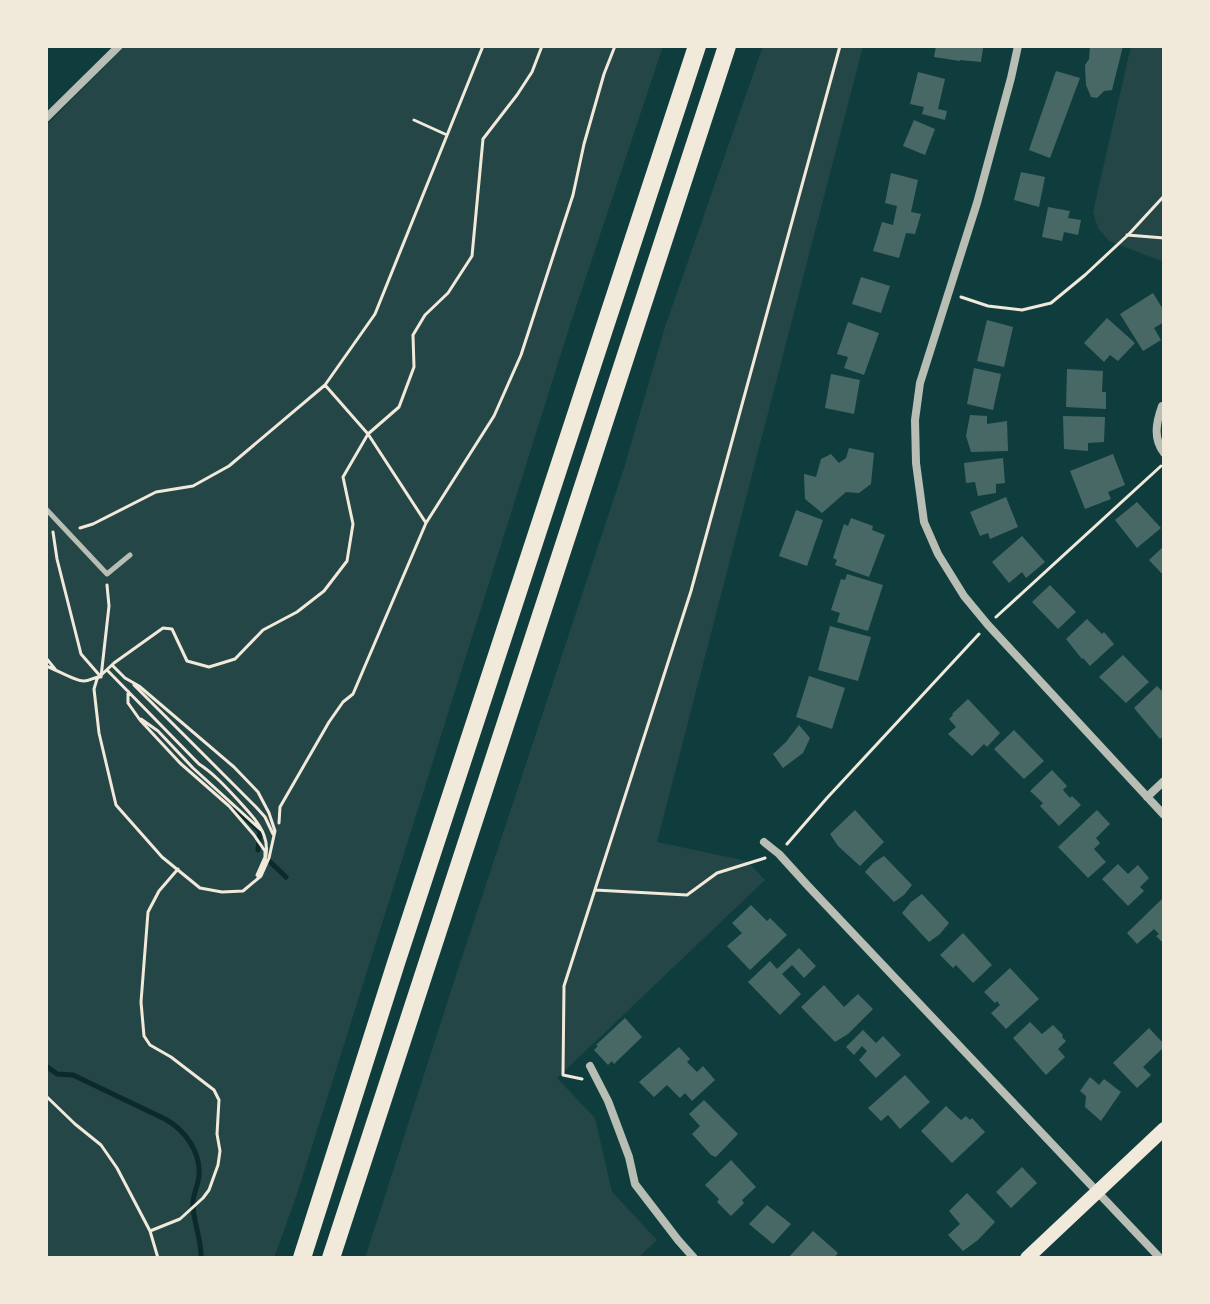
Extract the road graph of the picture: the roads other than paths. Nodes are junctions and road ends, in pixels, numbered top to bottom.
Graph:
1 (119, 46) edge
2 (697, 46) edge
3 (727, 46) edge
4 (1018, 46) edge
5 (48, 113) edge
6 (1162, 406) dead end
7 (1164, 453) edge
8 (46, 509) edge
9 (130, 555) dead end
10 (1164, 781) edge
11 (1147, 797) junction
12 (1164, 815) edge
13 (764, 842) dead end
14 (590, 1066) dead end
15 (1164, 1129) edge
16 (1098, 1191) junction
17 (303, 1252) edge
18 (331, 1258) edge
19 (694, 1258) edge
20 (1027, 1258) edge
21 (1160, 1258) edge

1 - 5 street
2 - 17 highway
3 - 18 highway
4 - 11 street
6 - 7 street
8 - 9 lane
10 - 11 street
11 - 12 street
13 - 16 street
14 - 19 street
15 - 16 main road
16 - 20 main road
16 - 21 street

